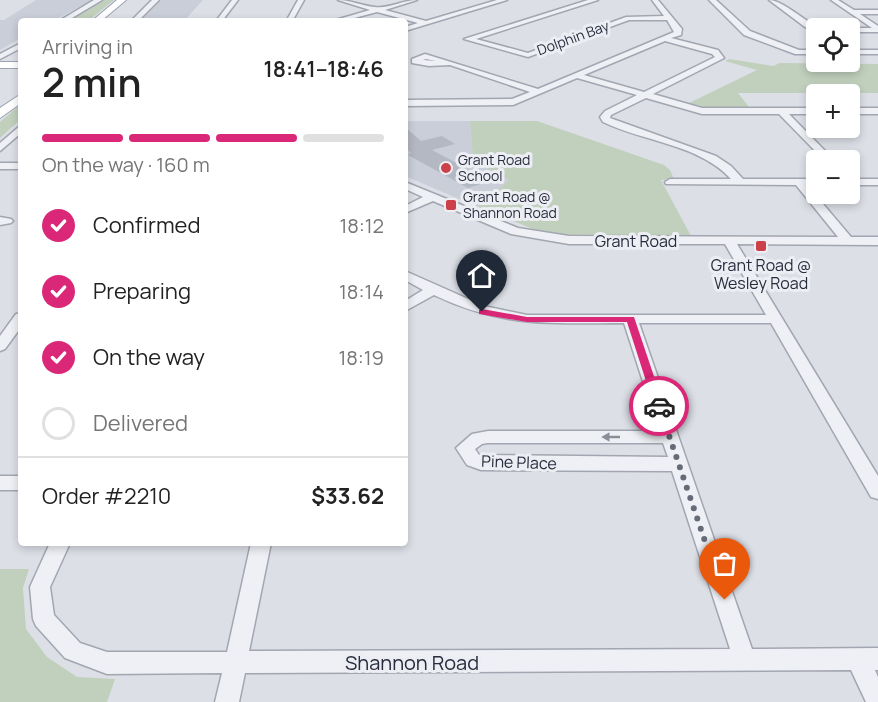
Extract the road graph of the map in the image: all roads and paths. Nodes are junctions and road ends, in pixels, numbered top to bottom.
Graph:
1 (99, 0) edge
2 (122, 0) edge
3 (156, 0) edge
4 (235, 0) edge
5 (301, 0) edge
6 (341, 0) edge
7 (414, 0) edge
8 (504, 0) edge
9 (595, 0) edge
10 (655, 0) edge
11 (712, 0) edge
12 (772, 0) edge
13 (834, 0) edge
14 (131, 5) dead end
15 (377, 10) junction
16 (852, 12) junction
17 (878, 12) edge
18 (67, 18) edge
19 (100, 18) edge
20 (116, 18) edge
21 (137, 18) edge
22 (221, 18) edge
23 (291, 18) edge
24 (346, 18) edge
25 (407, 18) edge
26 (408, 18) edge
27 (668, 18) junction
28 (426, 23) junction
29 (806, 25) edge
30 (408, 28) edge
31 (860, 30) edge
32 (878, 30) edge
33 (665, 39) junction
34 (18, 47) edge
35 (806, 52) edge
36 (860, 52) edge
37 (878, 52) edge
38 (0, 57) edge
39 (451, 63) dead end
40 (0, 67) edge
41 (18, 67) edge
42 (578, 76) junction
43 (540, 92) junction
44 (645, 96) junction
45 (18, 99) edge
46 (408, 103) edge
47 (781, 111) junction
48 (806, 111) edge
49 (860, 111) edge
50 (878, 111) edge
51 (0, 114) edge
52 (18, 131) edge
53 (0, 148) edge
54 (819, 150) edge
55 (18, 165) edge
56 (0, 166) edge
57 (670, 182) dead end
58 (740, 182) junction
59 (798, 182) junction
60 (806, 182) edge
61 (860, 182) edge
62 (878, 182) edge
63 (408, 186) edge
64 (431, 197) junction
65 (408, 208) edge
66 (848, 241) junction
67 (878, 241) edge
68 (730, 242) junction
69 (408, 277) edge
70 (433, 290) junction
71 (408, 306) edge
72 (630, 319) junction
73 (777, 319) junction
74 (18, 321) edge
75 (0, 346) edge
76 (669, 437) junction
77 (679, 464) junction
78 (0, 483) edge
79 (18, 483) edge
80 (878, 492) edge
81 (59, 546) edge
82 (260, 546) edge
83 (868, 659) edge
84 (746, 660) junction
85 (235, 664) junction
86 (228, 702) edge
87 (878, 702) edge

1 - 18 street
2 - 19 main road
3 - 21 street
4 - 22 street
5 - 23 street
6 - 15 street
7 - 15 street
8 - 28 street
9 - 27 street, Dolphin Bay
10 - 27 street
11 - 35 street
12 - 29 street
13 - 16 street
14 - 20 main road
15 - 24 street
15 - 25 street
16 - 17 street
16 - 32 street
26 - 28 street
27 - 33 street
28 - 30 street
31 - 32 street
33 - 42 street
33 - 44 street
34 - 38 street
36 - 37 street
39 - 43 street
40 - 41 main road
42 - 43 street
42 - 44 street
43 - 46 street
44 - 47 street
44 - 58 street
45 - 51 main road
47 - 48 street
47 - 54 street
49 - 50 street
52 - 53 street
55 - 56 street
57 - 58 street
58 - 59 street
59 - 60 street
59 - 66 street
61 - 62 street
63 - 64 street, Grant Road
64 - 65 street
64 - 68 street, Grant Road
66 - 67 street, Grant Road
66 - 68 street, Grant Road
68 - 73 street
69 - 70 street
70 - 71 street
70 - 72 street
72 - 73 street
72 - 76 street
73 - 80 street
74 - 75 street
76 - 77 street
76 -> 77 street, Pine Place
77 - 84 street
78 - 79 street
81 - 85 street, Shannon Road
82 - 85 street
83 - 84 street, Shannon Road
83 - 87 street
84 - 85 street, Shannon Road
85 - 86 street

